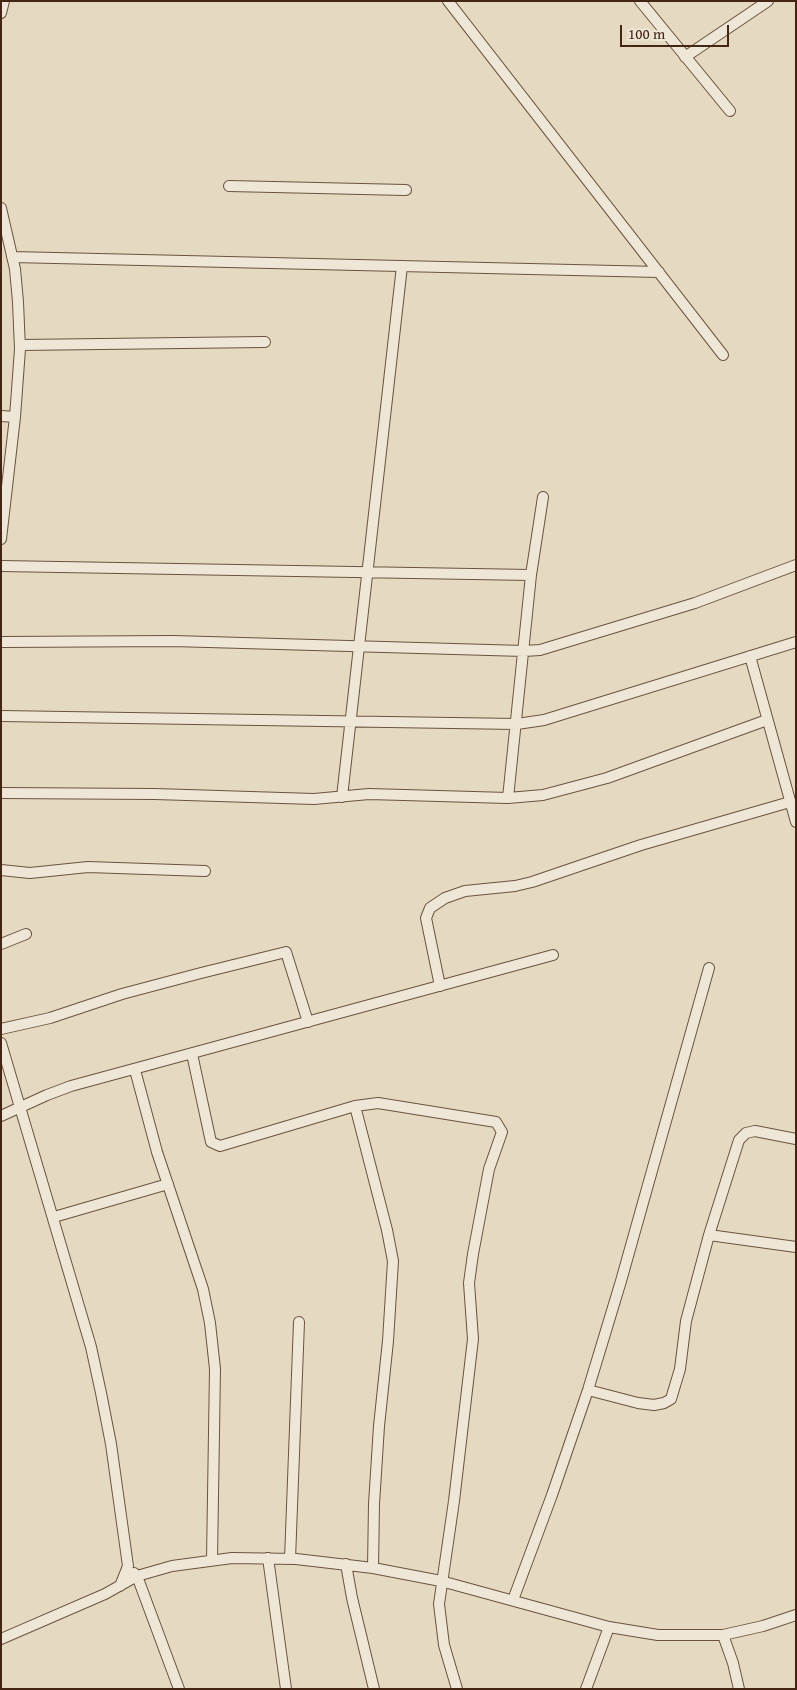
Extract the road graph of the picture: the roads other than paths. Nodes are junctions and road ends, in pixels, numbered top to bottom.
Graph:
1 (4, 1) edge
2 (448, 1) edge
3 (640, 1) edge
4 (768, 1) edge
5 (1, 13) edge
6 (685, 57) junction
7 (730, 111) dead end
8 (229, 186) dead end
9 (406, 190) dead end
10 (1, 208) edge
11 (12, 257) junction
12 (402, 266) junction
13 (659, 272) junction
14 (265, 342) dead end
15 (20, 345) junction
16 (723, 355) dead end
17 (1, 416) edge
18 (15, 417) junction
19 (543, 498) dead end
20 (1, 539) edge
21 (796, 565) edge
22 (1, 566) edge
23 (368, 572) junction
24 (531, 575) junction
25 (1, 642) edge
26 (796, 642) edge
27 (359, 646) junction
28 (524, 651) junction
29 (750, 656) junction
30 (1, 716) edge
31 (767, 720) junction
32 (351, 722) junction
33 (517, 724) junction
34 (1, 793) edge
35 (342, 796) junction
36 (508, 798) junction
37 (790, 802) junction
38 (796, 822) edge
39 (1, 870) edge
40 (205, 872) dead end
41 (26, 934) dead end
42 (1, 944) edge
43 (553, 955) dead end
44 (709, 968) dead end
45 (440, 986) junction
46 (308, 1022) junction
47 (1, 1029) edge
48 (1, 1043) edge
49 (192, 1054) junction
50 (135, 1070) junction
51 (355, 1106) junction
52 (21, 1108) junction
53 (1, 1116) edge
54 (796, 1139) edge
55 (168, 1184) junction
56 (54, 1217) junction
57 (709, 1235) junction
58 (796, 1247) edge
59 (300, 1322) dead end
60 (588, 1390) junction
61 (268, 1558) junction
62 (290, 1559) junction
63 (212, 1560) junction
64 (346, 1564) junction
65 (128, 1566) junction
66 (373, 1568) junction
67 (137, 1576) junction
68 (441, 1581) junction
69 (120, 1586) junction
70 (513, 1600) junction
71 (796, 1615) edge
72 (609, 1627) junction
73 (723, 1635) junction
74 (1, 1639) edge
75 (179, 1689) edge
76 (286, 1689) edge
77 (374, 1689) edge
78 (456, 1689) edge
79 (586, 1689) edge
80 (740, 1689) edge

1 - 5 street
2 - 13 street
3 - 6 street
4 - 6 street
6 - 7 street
8 - 9 street
10 - 11 street
11 - 12 street
11 - 15 street
12 - 13 street
12 - 23 street
13 - 16 street
14 - 15 street
15 - 18 street
17 - 18 street
18 - 20 street
19 - 24 street
21 - 28 street
22 - 23 street
23 - 24 street
23 - 27 street
24 - 28 street
25 - 27 street
26 - 29 street
27 - 28 street
27 - 32 street
28 - 33 street
29 - 31 street
29 - 33 street
30 - 32 street
31 - 36 street
31 - 37 street
32 - 33 street
32 - 35 street
33 - 36 street
34 - 35 street
35 - 36 street
37 - 38 street
37 - 45 street
39 - 40 street
41 - 42 street
43 - 45 street
44 - 60 street
45 - 46 street
46 - 47 street
46 - 49 street
48 - 52 street
49 - 50 street
49 - 51 street
50 - 52 street
50 - 55 street
51 - 66 street
51 - 68 street
52 - 53 street
52 - 56 street
54 - 57 street
55 - 56 street
55 - 63 street
56 - 65 street
57 - 58 street
57 - 60 street
59 - 62 street
60 - 70 street
61 - 62 street
61 - 63 street
61 - 76 street
62 - 64 street
63 - 67 street
64 - 66 street
64 - 77 street
65 - 67 street
65 - 69 street
66 - 68 street
67 - 69 street
67 - 75 street
68 - 70 street
68 - 78 street
69 - 74 street
70 - 72 street
71 - 73 street
72 - 73 street
72 - 79 street
73 - 80 street

